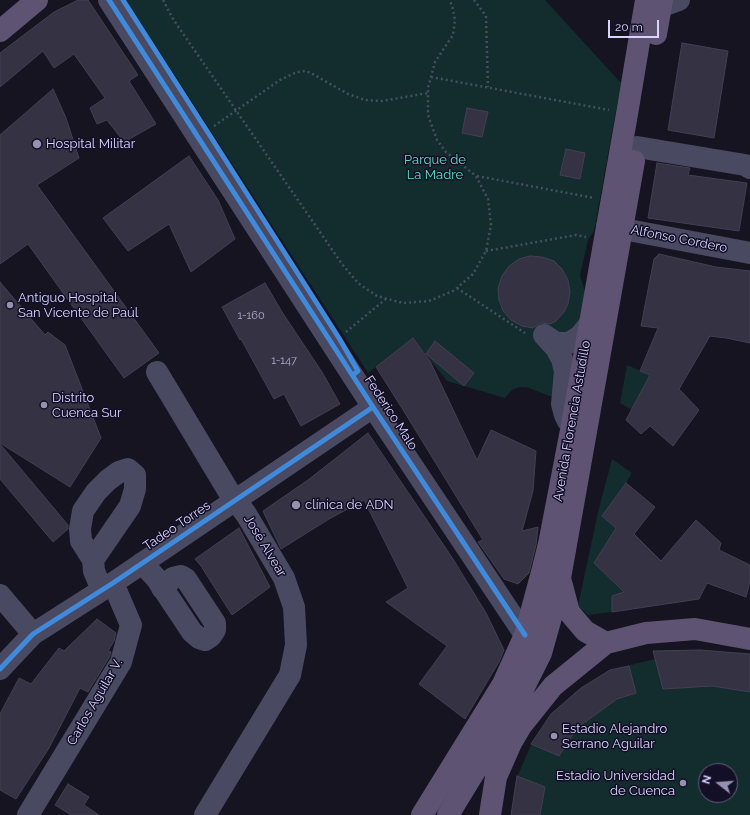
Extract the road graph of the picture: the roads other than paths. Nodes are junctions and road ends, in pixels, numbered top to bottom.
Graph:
1 (37, 0) edge
2 (109, 0) edge
3 (662, 2) edge
4 (0, 31) edge
5 (637, 147) junction
6 (750, 168) edge
7 (615, 228) junction
8 (750, 253) edge
9 (589, 325) junction
10 (157, 372) dead end
11 (373, 407) junction
12 (572, 425) junction
13 (236, 500) junction
14 (93, 560) dead end
15 (142, 563) junction
16 (560, 578) junction
17 (108, 586) junction
18 (162, 588) junction
19 (0, 595) edge
20 (199, 600) junction
21 (180, 614) junction
22 (33, 634) junction
23 (525, 635) junction
24 (750, 639) edge
25 (606, 643) junction
26 (0, 669) edge
27 (493, 699) junction
28 (507, 733) junction
29 (28, 815) edge
30 (205, 815) edge
31 (422, 815) edge
32 (448, 815) edge
33 (490, 815) edge

1 - 4 main road
2 - 11 street, Federico Malo
3 - 5 main road, Avenida Florencia Astudillo
3 - 7 main road, Avenida Florencia Astudillo
5 - 6 street
5 - 7 main road, Avenida Florencia Astudillo
7 - 8 street, Alfonso Cordero
7 - 9 main road, Avenida Florencia Astudillo
7 - 16 main road, Avenida Florencia Astudillo
9 - 12 main road, Avenida Florencia Astudillo
9 - 12 street
10 - 13 street, José Alvear
11 - 13 street, Tadeo Torres
11 - 23 street, Federico Malo
12 - 23 main road, Avenida Florencia Astudillo
13 - 15 street, Tadeo Torres
13 - 30 street, José Alvear
14 - 17 street, Carlos Aguilar V.
15 - 17 street, Tadeo Torres
15 - 18 street
16 - 25 main road
16 - 28 main road, Avenida Florencia Astudillo
17 - 22 street, Tadeo Torres
17 - 29 street, Carlos Aguilar V.
18 - 20 street
18 - 21 street
19 - 22 street
20 - 21 street
20 - 21 street
22 - 26 street, Tadeo Torres
23 - 27 main road, Avenida Florencia Astudillo
24 - 25 main road
25 - 28 main road
27 - 28 main road
27 - 31 main road, Avenida Florencia Astudillo
28 - 32 main road, Avenida Florencia Astudillo
28 - 33 main road

